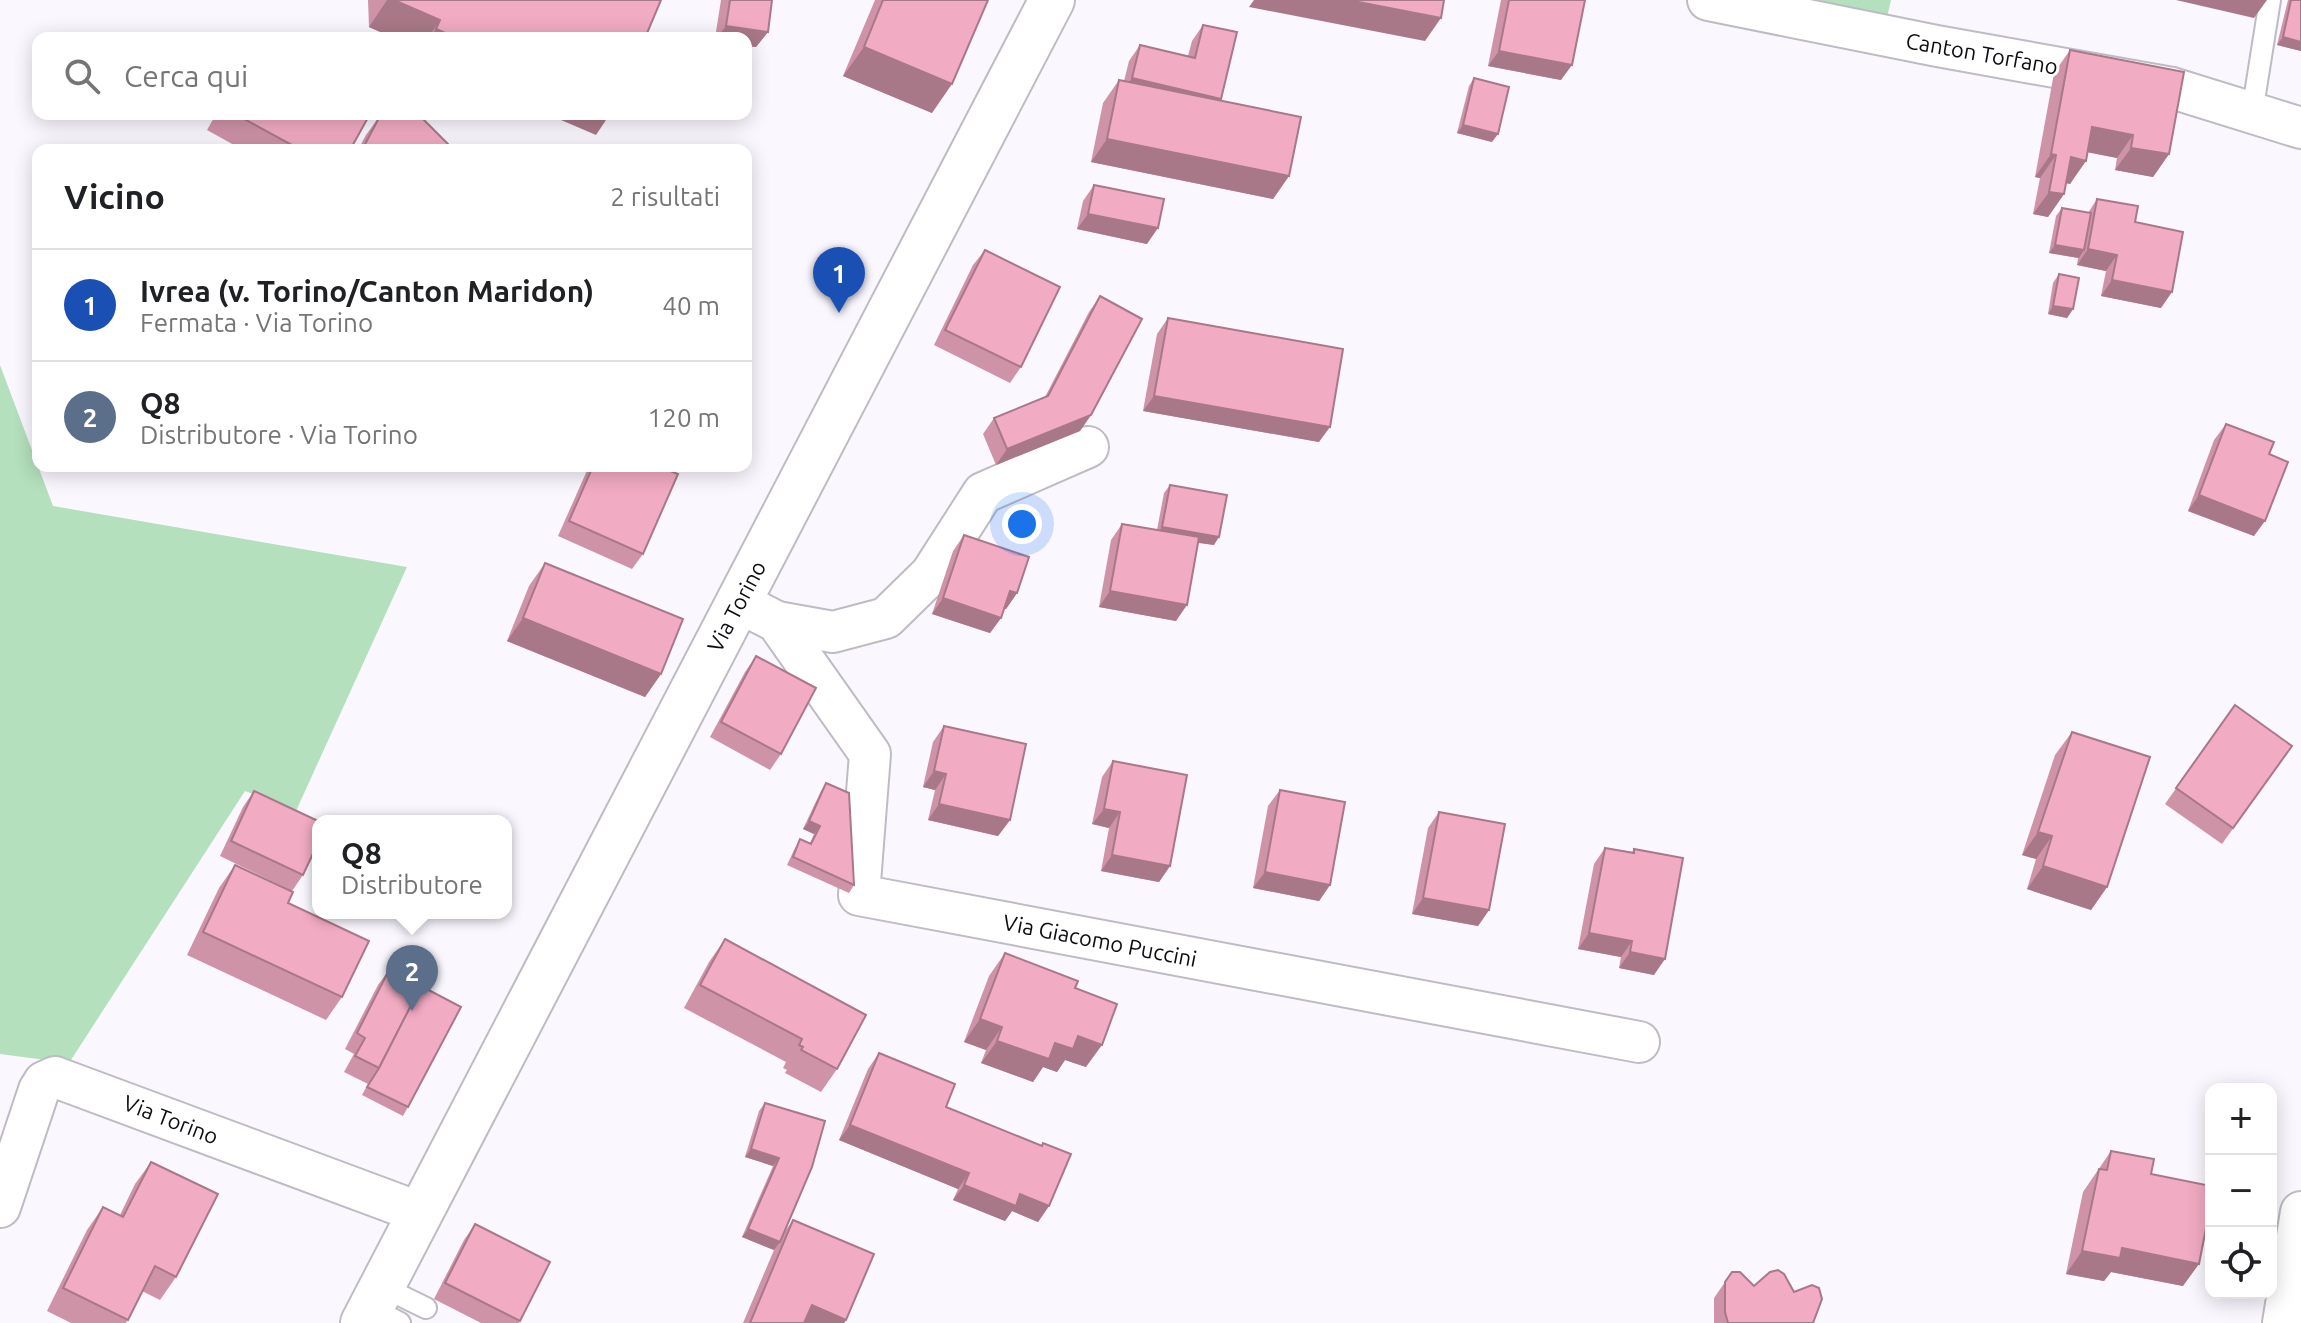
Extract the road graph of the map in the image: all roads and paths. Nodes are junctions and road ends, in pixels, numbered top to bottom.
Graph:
1 (1052, 0) edge
2 (1708, 0) edge
3 (2270, 0) edge
4 (2252, 113) junction
5 (2301, 128) edge
6 (1088, 447) dead end
7 (738, 602) junction
8 (777, 622) junction
9 (1639, 1042) dead end
10 (0, 1207) edge
11 (2301, 1212) edge
12 (421, 1213) junction
13 (426, 1308) dead end
14 (379, 1310) edge
15 (2283, 1323) edge

1 - 7 street, Via Torino
2 - 4 street, Canton Torfano
3 - 4 lane
4 - 5 street, Canton Torfano
6 - 8 street, Via Giacomo Puccini
7 - 8 street, Via Giacomo Puccini
7 - 12 street, Via Torino
8 - 9 street, Via Giacomo Puccini
10 - 12 street, Via Torino
11 - 15 street
12 - 14 street, Via Torino
13 - 14 lane

